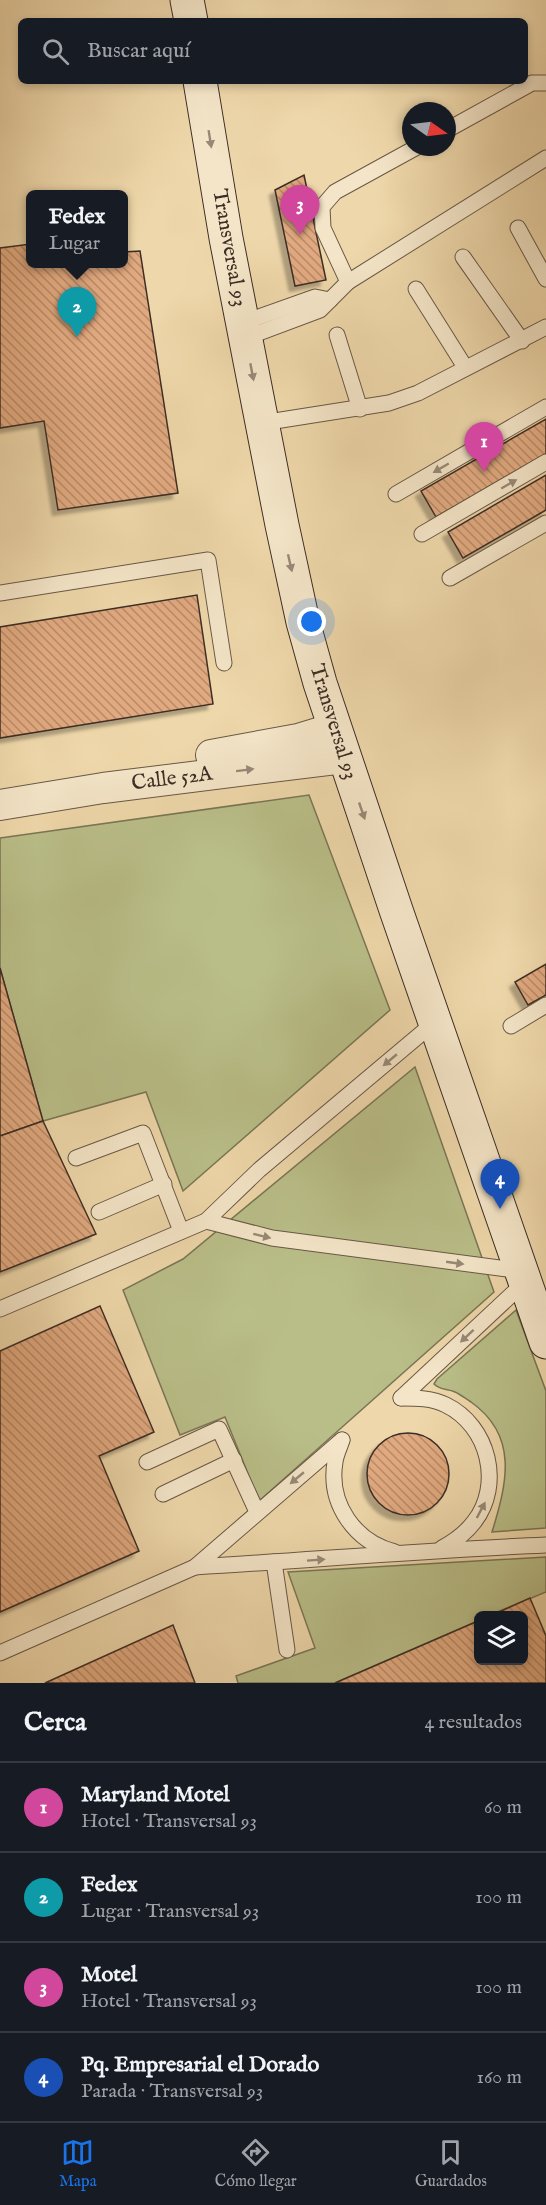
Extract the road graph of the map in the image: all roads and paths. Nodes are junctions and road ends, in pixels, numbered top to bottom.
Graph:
1 (187, 0) edge
2 (190, 18) edge
3 (546, 83) edge
4 (200, 84) edge
5 (456, 125) edge
6 (402, 155) edge
7 (546, 158) edge
8 (518, 228) dead end
9 (463, 257) dead end
10 (546, 279) edge
11 (348, 282) junction
12 (416, 289) dead end
13 (546, 327) edge
14 (244, 331) junction
15 (337, 335) dead end
16 (522, 341) junction
17 (465, 367) junction
18 (546, 406) edge
19 (360, 409) junction
20 (262, 423) junction
21 (546, 462) edge
22 (396, 494) dead end
23 (546, 523) edge
24 (422, 534) dead end
25 (450, 578) dead end
26 (0, 593) edge
27 (224, 663) dead end
28 (339, 743) junction
29 (0, 791) edge
30 (0, 805) edge
31 (546, 1005) edge
32 (435, 1022) junction
33 (511, 1026) dead end
34 (76, 1158) dead end
35 (164, 1184) junction
36 (99, 1212) dead end
37 (206, 1221) junction
38 (181, 1231) junction
39 (524, 1277) junction
40 (0, 1309) edge
41 (546, 1342) edge
42 (234, 1460) junction
43 (147, 1462) dead end
44 (163, 1494) dead end
45 (257, 1512) junction
46 (546, 1545) edge
47 (439, 1549) junction
48 (404, 1554) junction
49 (274, 1562) junction
50 (195, 1567) junction
51 (286, 1650) dead end
52 (0, 1653) edge

1 - 2 main road
3 - 5 lane
4 -> 14 main road, Transversal 93
6 - 11 lane
7 - 11 lane
8 - 10 lane
9 - 16 lane
11 - 14 lane
12 - 17 lane
13 - 16 lane
14 -> 20 main road, Transversal 93
15 - 19 lane
16 - 17 lane
17 - 19 lane
18 -> 22 lane
19 - 20 lane
20 -> 28 main road, Transversal 93
24 -> 21 lane
23 - 25 lane
26 - 27 lane
28 - 29 street, Calle 52A
30 -> 28 street, Calle 52A
28 -> 32 main road, Transversal 93
31 - 33 lane
32 -> 37 lane
32 - 39 main road, Transversal 93
34 - 35 lane
35 - 36 lane
35 - 38 lane
37 - 38 lane
37 -> 39 lane
38 - 40 lane
39 - 41 main road, Transversal 93
39 - 47 lane
42 - 43 lane
42 - 44 lane
42 - 45 lane
48 -> 45 lane
45 - 50 lane
46 - 47 lane
47 - 48 lane
49 -> 48 lane
49 - 50 lane
49 - 51 lane
50 - 52 lane

